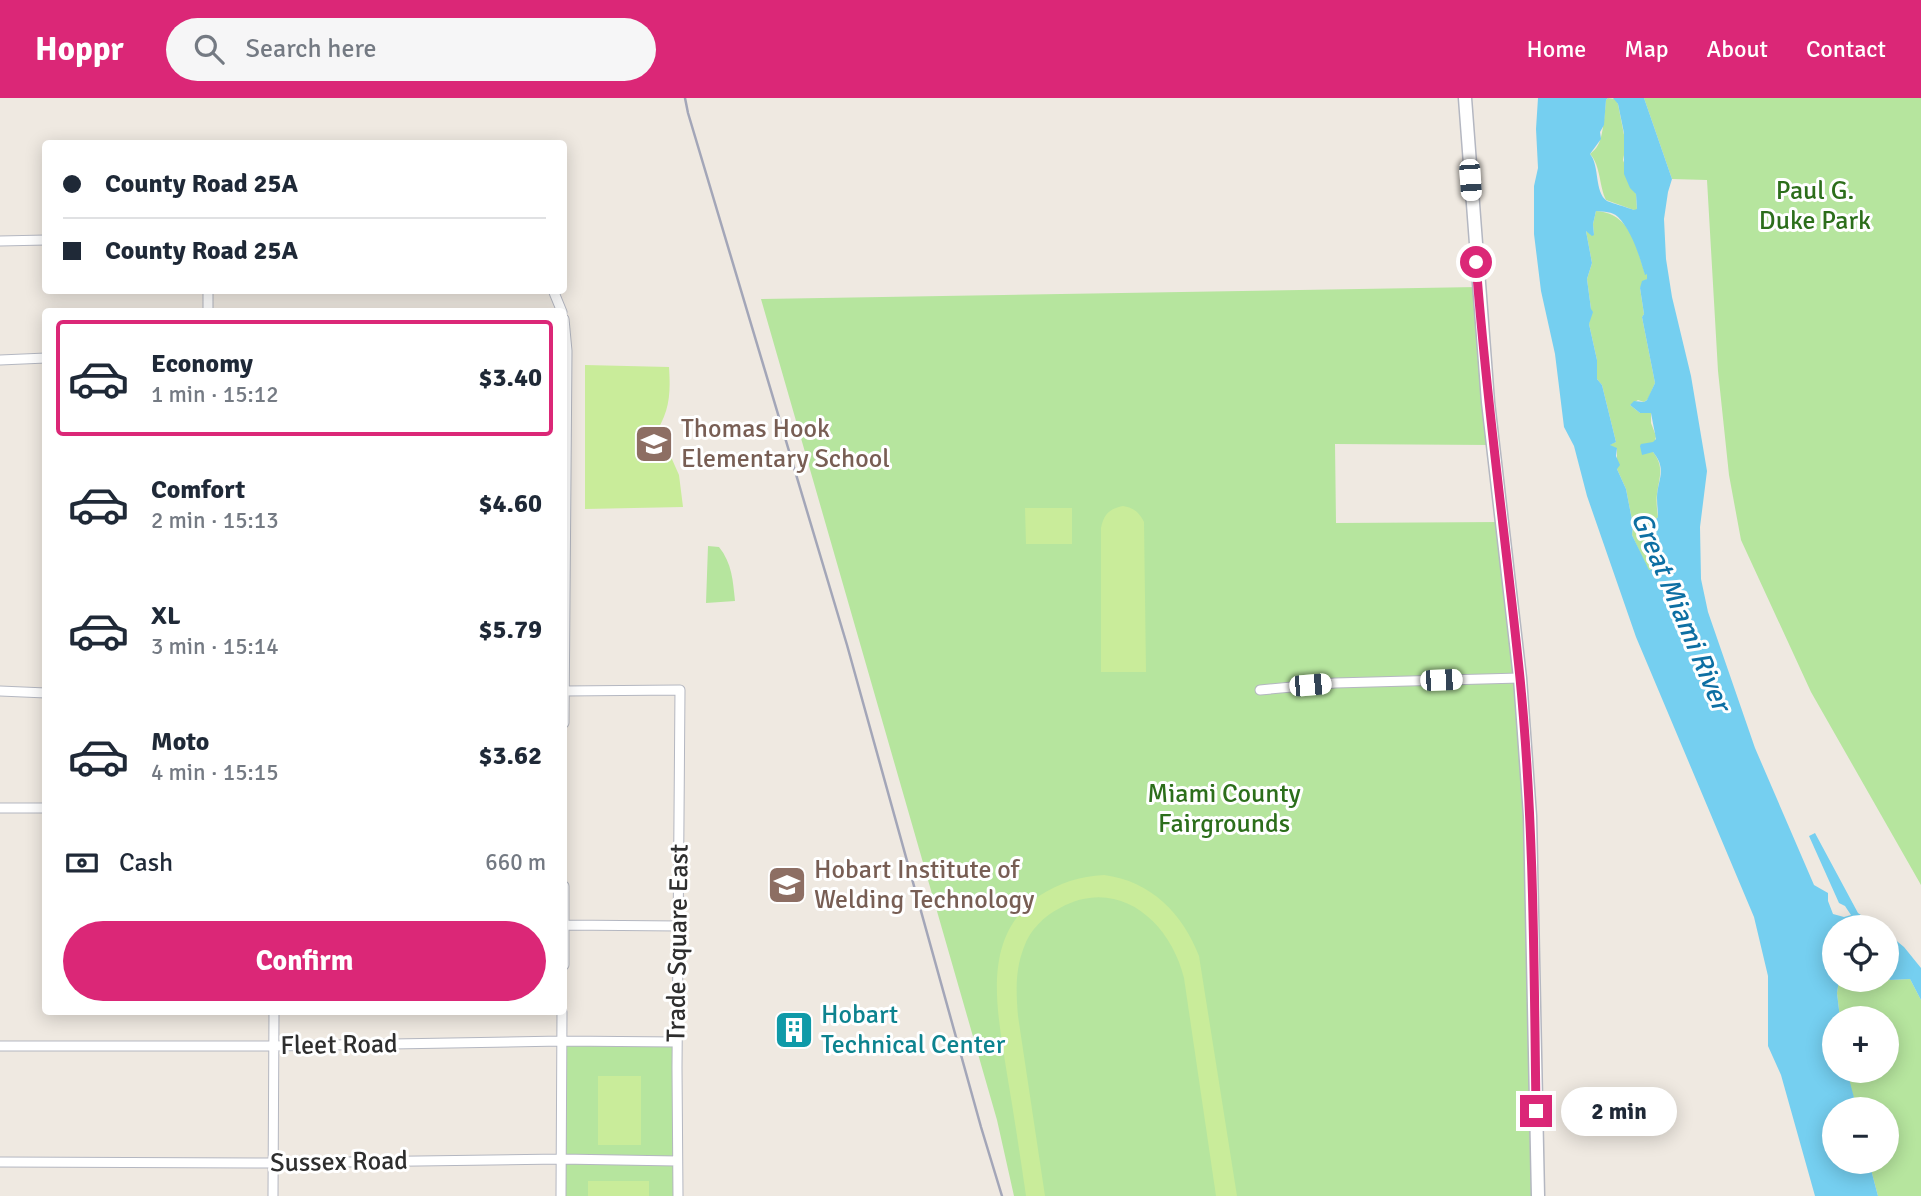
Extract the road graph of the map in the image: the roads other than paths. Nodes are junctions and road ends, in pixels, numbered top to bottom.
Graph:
1 (1465, 98) edge
2 (42, 240) edge
3 (0, 241) edge
4 (42, 358) edge
5 (0, 360) edge
6 (1520, 678) junction
7 (1260, 690) dead end
8 (0, 691) edge
9 (567, 691) edge
10 (42, 693) edge
11 (0, 808) edge
12 (42, 808) edge
13 (567, 925) edge
14 (679, 926) junction
15 (274, 1015) edge
16 (562, 1015) edge
17 (562, 1041) junction
18 (677, 1042) junction
19 (0, 1046) edge
20 (274, 1046) junction
21 (561, 1159) junction
22 (677, 1161) junction
23 (0, 1163) edge
24 (273, 1163) junction
25 (273, 1196) edge
26 (561, 1196) edge
27 (678, 1196) edge
28 (1538, 1196) edge

1 - 6 main road
2 - 3 street
4 - 5 street
6 - 7 street
6 - 28 main road
8 - 10 street
9 - 14 street, Trade Square East
11 - 12 street
13 - 14 street
14 - 18 street, Trade Square East
15 - 20 street
16 - 17 street
17 - 18 street, Fleet Road
17 - 20 street, Fleet Road
17 - 21 street
18 - 22 street, Trade Square East
19 - 20 street, Fleet Road
20 - 24 street
21 - 22 street, Sussex Road
21 - 24 street, Sussex Road
21 - 26 street
22 - 27 street, Trade Square East
23 - 24 street, Sussex Road
24 - 25 street

